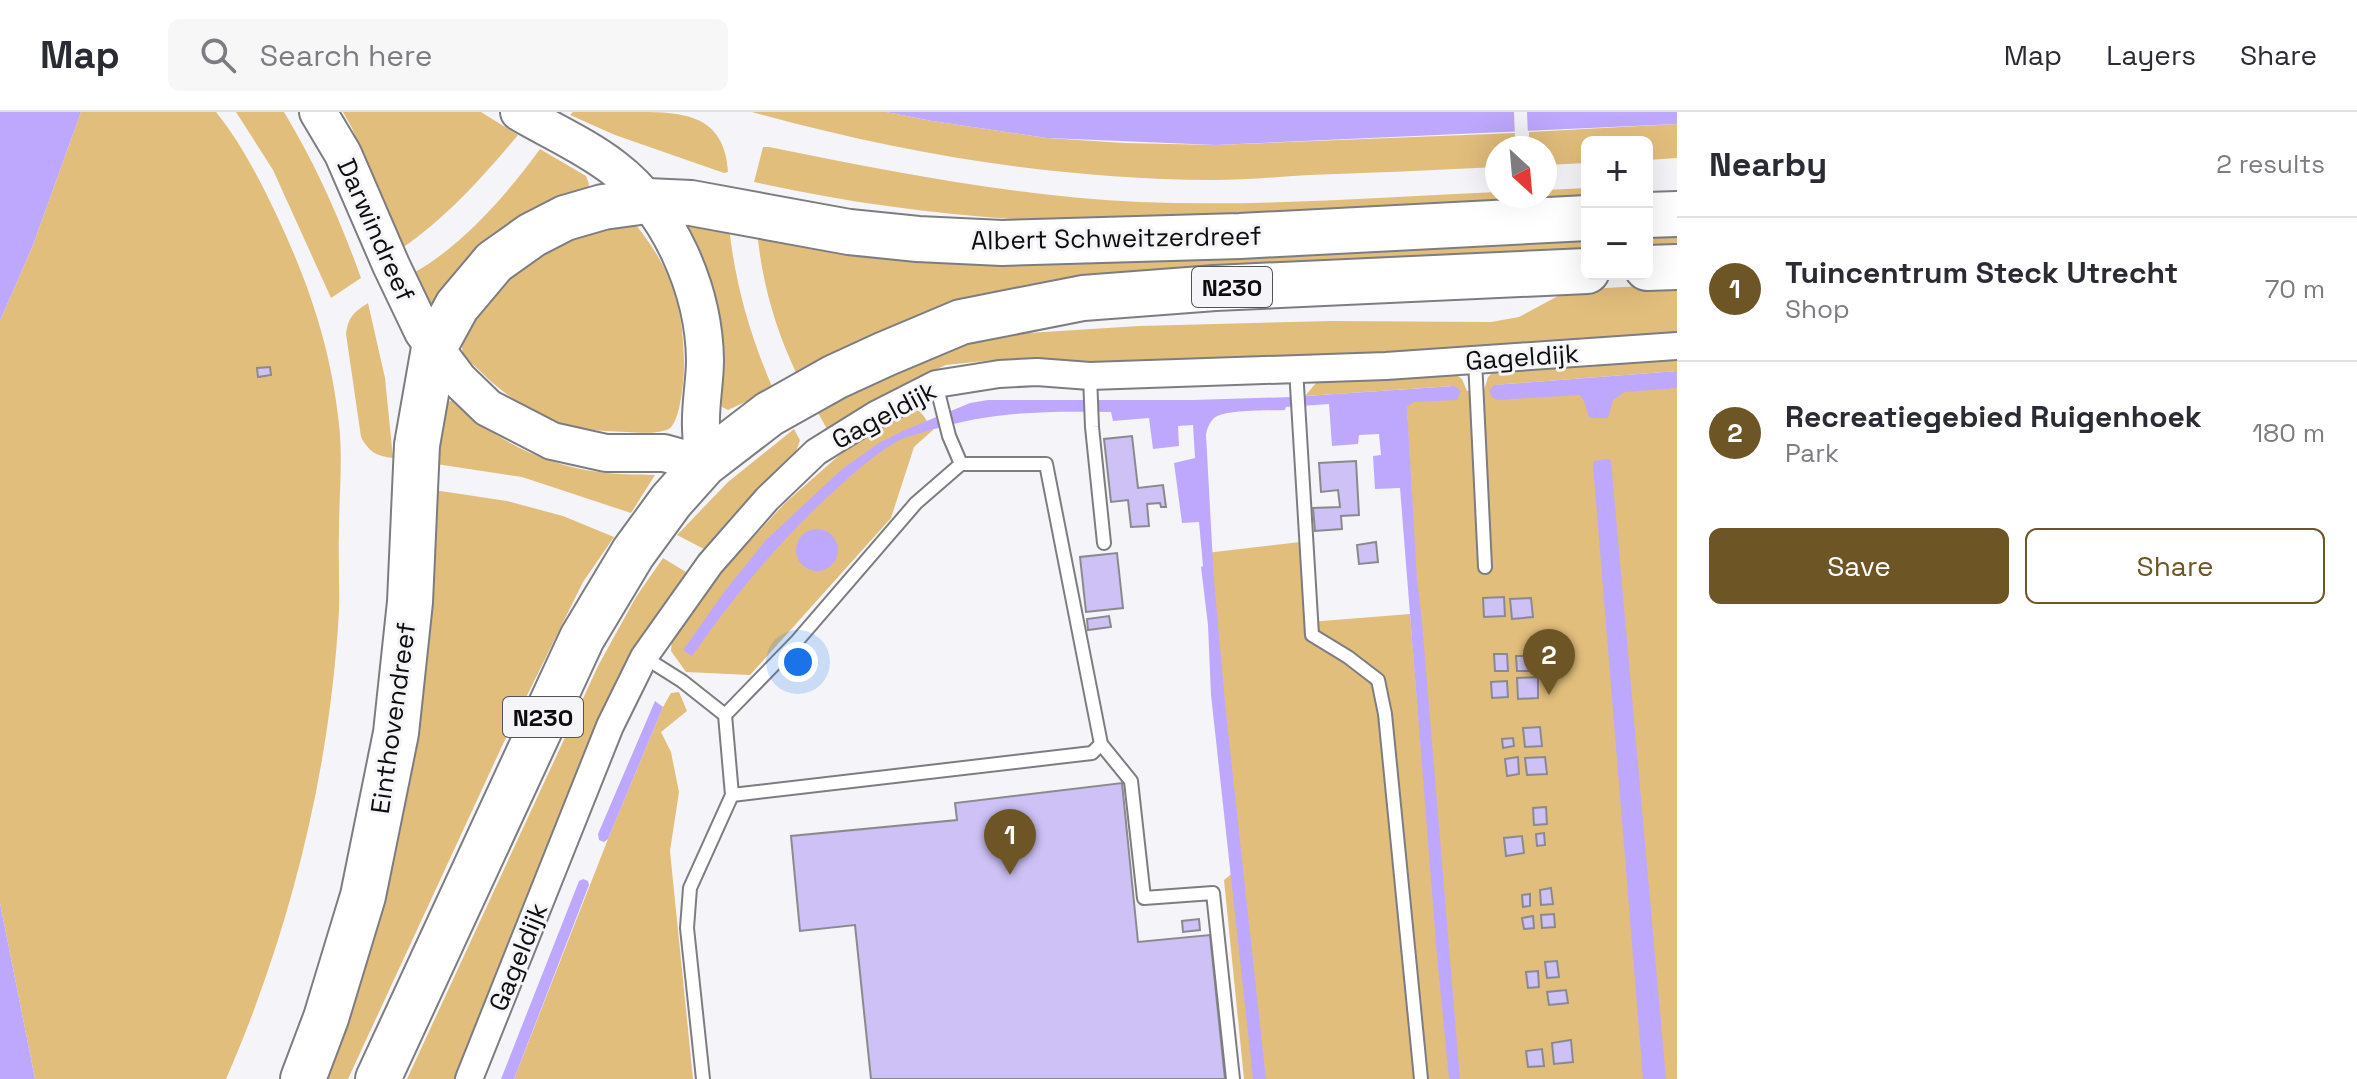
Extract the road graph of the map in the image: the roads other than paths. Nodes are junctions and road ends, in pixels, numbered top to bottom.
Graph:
1 (318, 112) edge
2 (519, 112) edge
3 (647, 201) junction
4 (1677, 214) edge
5 (1653, 215) edge
6 (1581, 218) edge
7 (1677, 267) edge
8 (1653, 268) edge
9 (1581, 271) edge
10 (1677, 346) edge
11 (434, 348) junction
12 (1475, 360) junction
13 (1296, 369) junction
14 (1090, 376) junction
15 (938, 397) junction
16 (704, 464) junction
17 (961, 464) junction
18 (1104, 543) dead end
19 (1485, 567) dead end
20 (644, 657) junction
21 (725, 715) junction
22 (1101, 744) junction
23 (732, 795) junction
24 (303, 1079) edge
25 (378, 1079) edge
26 (469, 1079) edge
27 (703, 1079) edge
28 (1233, 1079) edge
29 (1421, 1079) edge

1 - 11 main road, Darwindreef
2 - 3 main road
3 - 6 highway, Albert Schweitzerdreef / N230
3 - 11 highway, N230
3 - 16 main road
4 - 5 highway
7 - 8 highway
9 - 16 highway, Albert Schweitzerdreef / N230
10 - 12 street, Gageldijk
11 - 16 main road, Darwindreef
11 - 24 highway, Einthovendreef / N230
12 - 13 street, Gageldijk
12 - 19 lane
13 - 14 street, Gageldijk
13 - 29 lane
14 - 15 street, Gageldijk
14 - 18 lane
15 - 17 lane
15 - 20 street, Gageldijk
16 - 25 highway, N230
17 - 21 lane
17 - 22 lane
20 - 21 lane
20 - 26 street, Gageldijk
21 - 23 lane
22 - 23 lane
22 - 28 lane
23 - 27 lane

